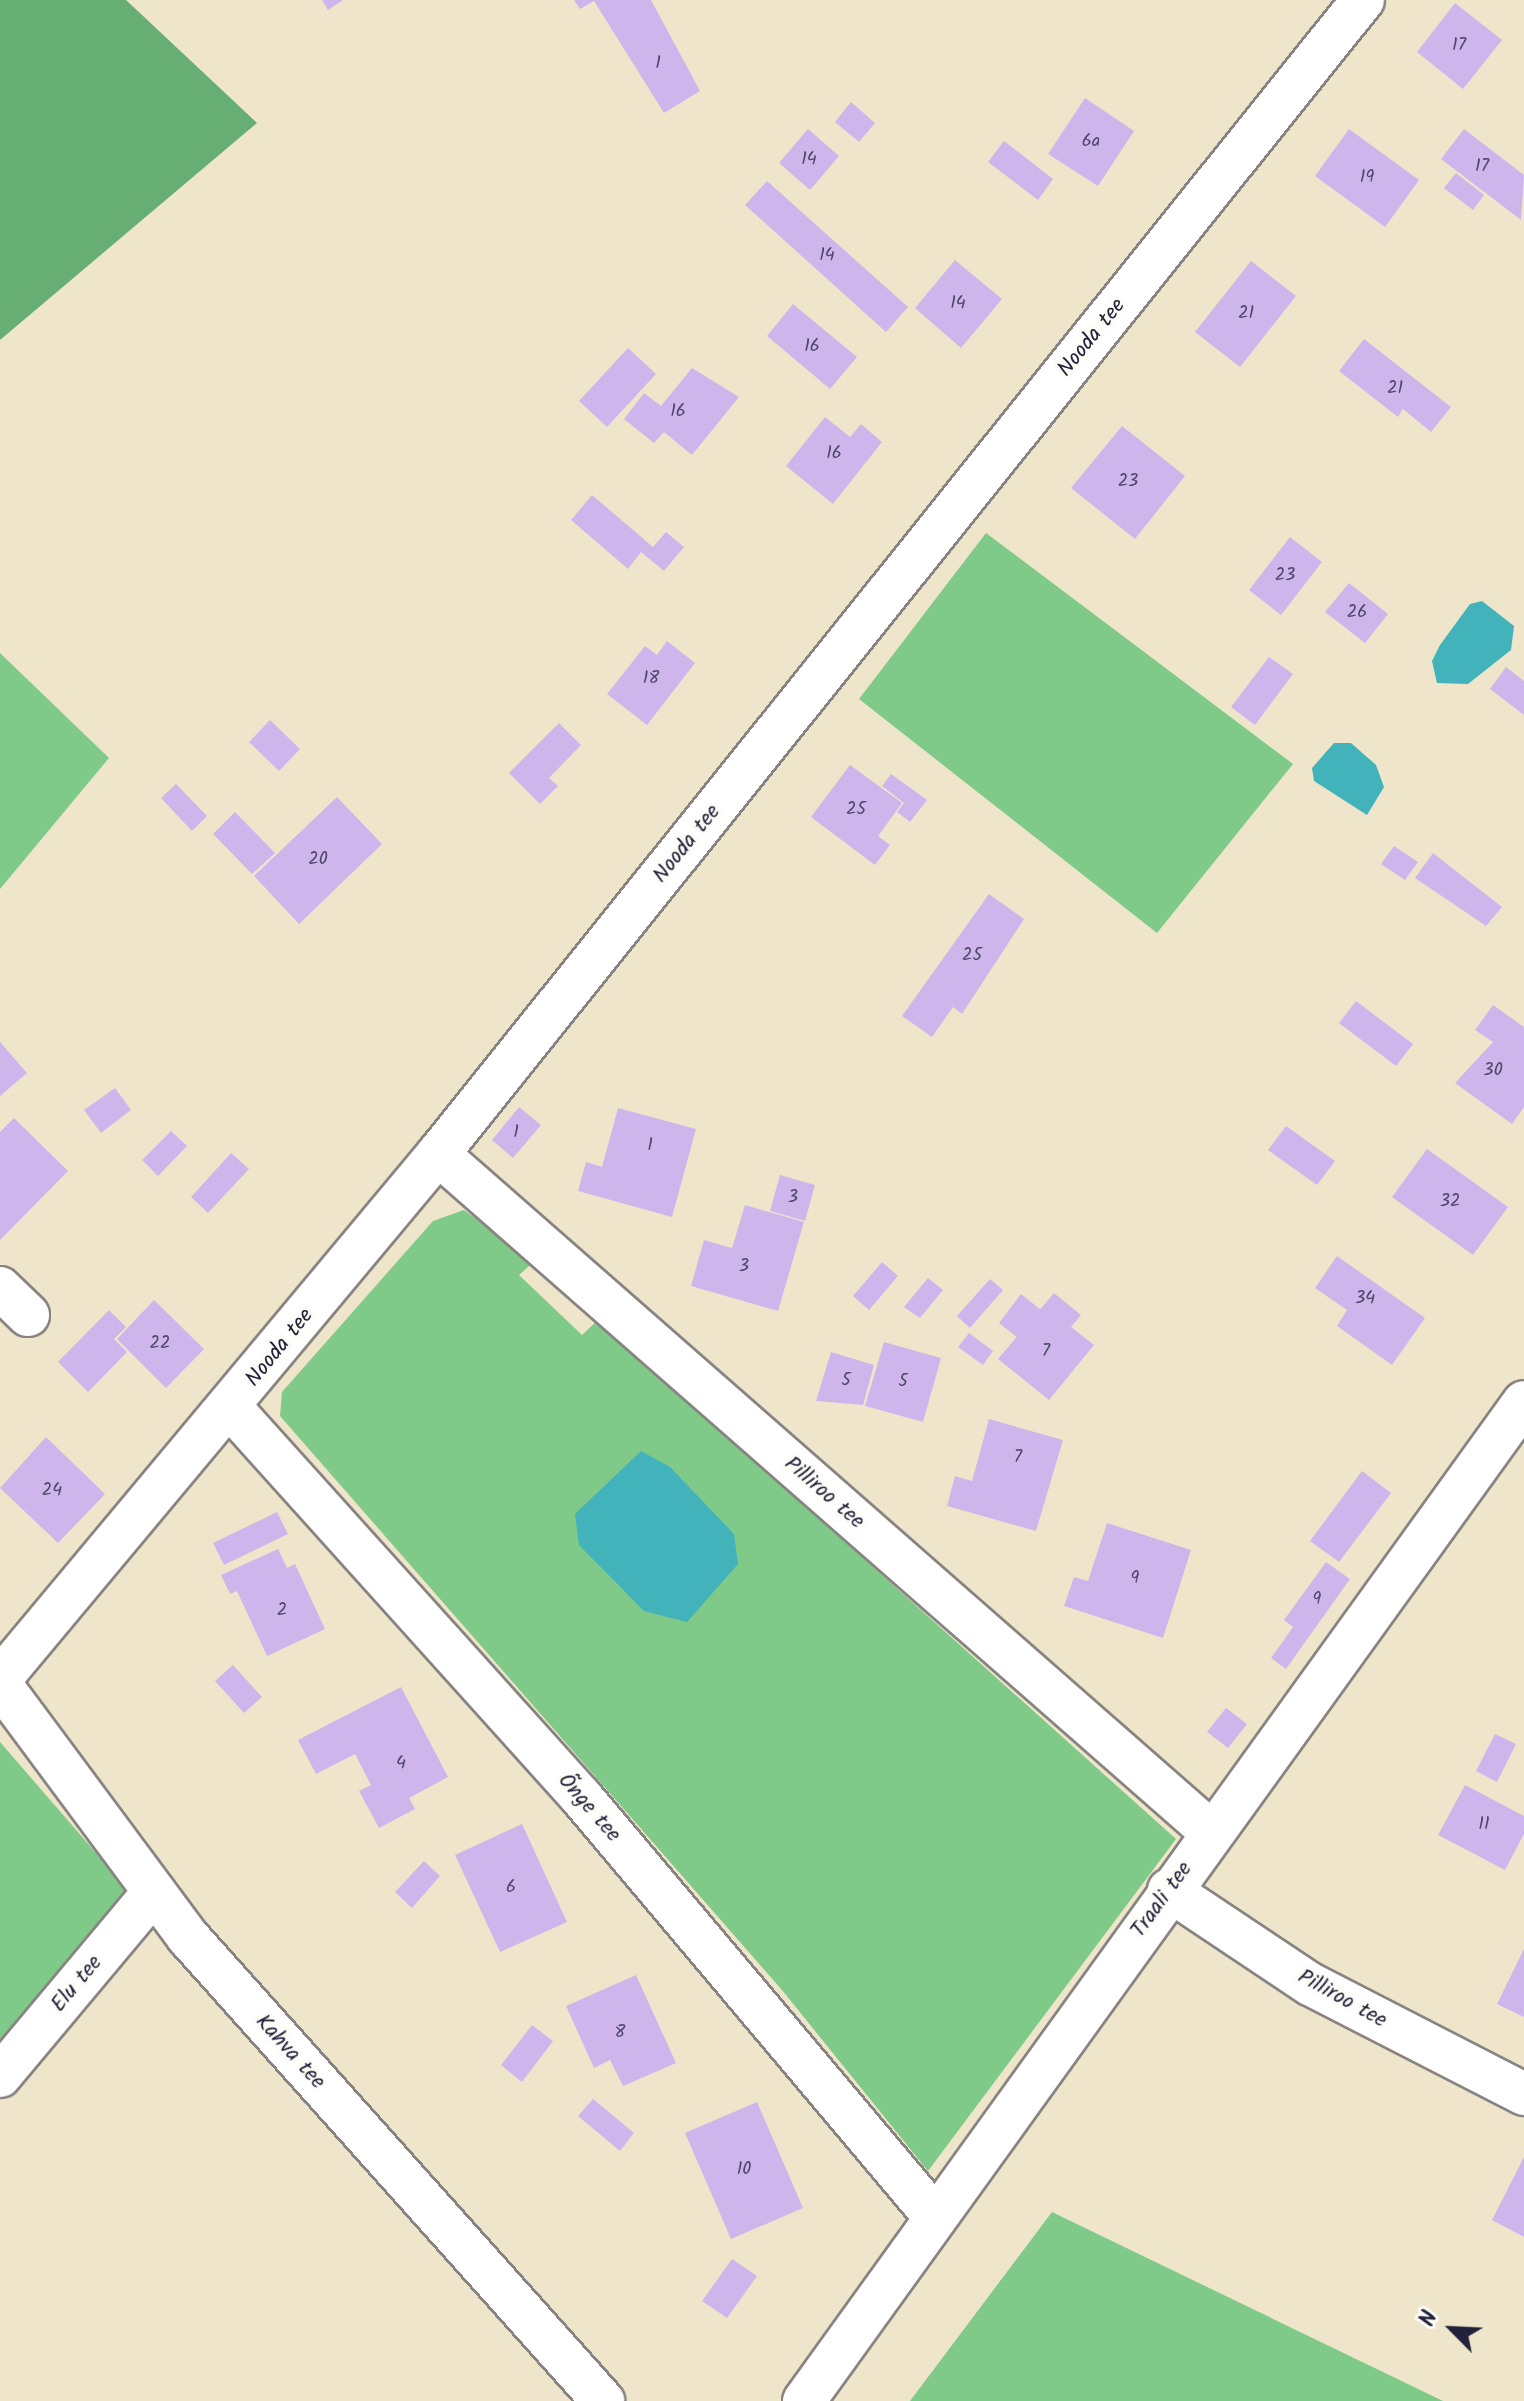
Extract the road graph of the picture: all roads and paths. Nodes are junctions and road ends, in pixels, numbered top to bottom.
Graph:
1 (1363, 0) edge
2 (438, 1154) junction
3 (1524, 1402) edge
4 (231, 1408) junction
5 (0, 1681) edge
6 (1211, 1832) junction
7 (1169, 1890) junction
8 (154, 1892) junction
9 (0, 2076) edge
10 (1524, 2094) edge
11 (935, 2217) junction
12 (603, 2401) edge
13 (804, 2401) edge

1 - 2 street, Nooda tee
2 - 4 street, Nooda tee
2 - 6 street, Pilliroo tee
3 - 6 street, Traali tee
4 - 5 street, Nooda tee
4 - 11 street, Õnge tee
5 - 8 street, Kahva tee
6 - 7 street, Traali tee
7 - 10 street, Pilliroo tee
7 - 11 street, Traali tee
8 - 9 street, Elu tee
8 - 12 street, Kahva tee
11 - 13 street, Traali tee

